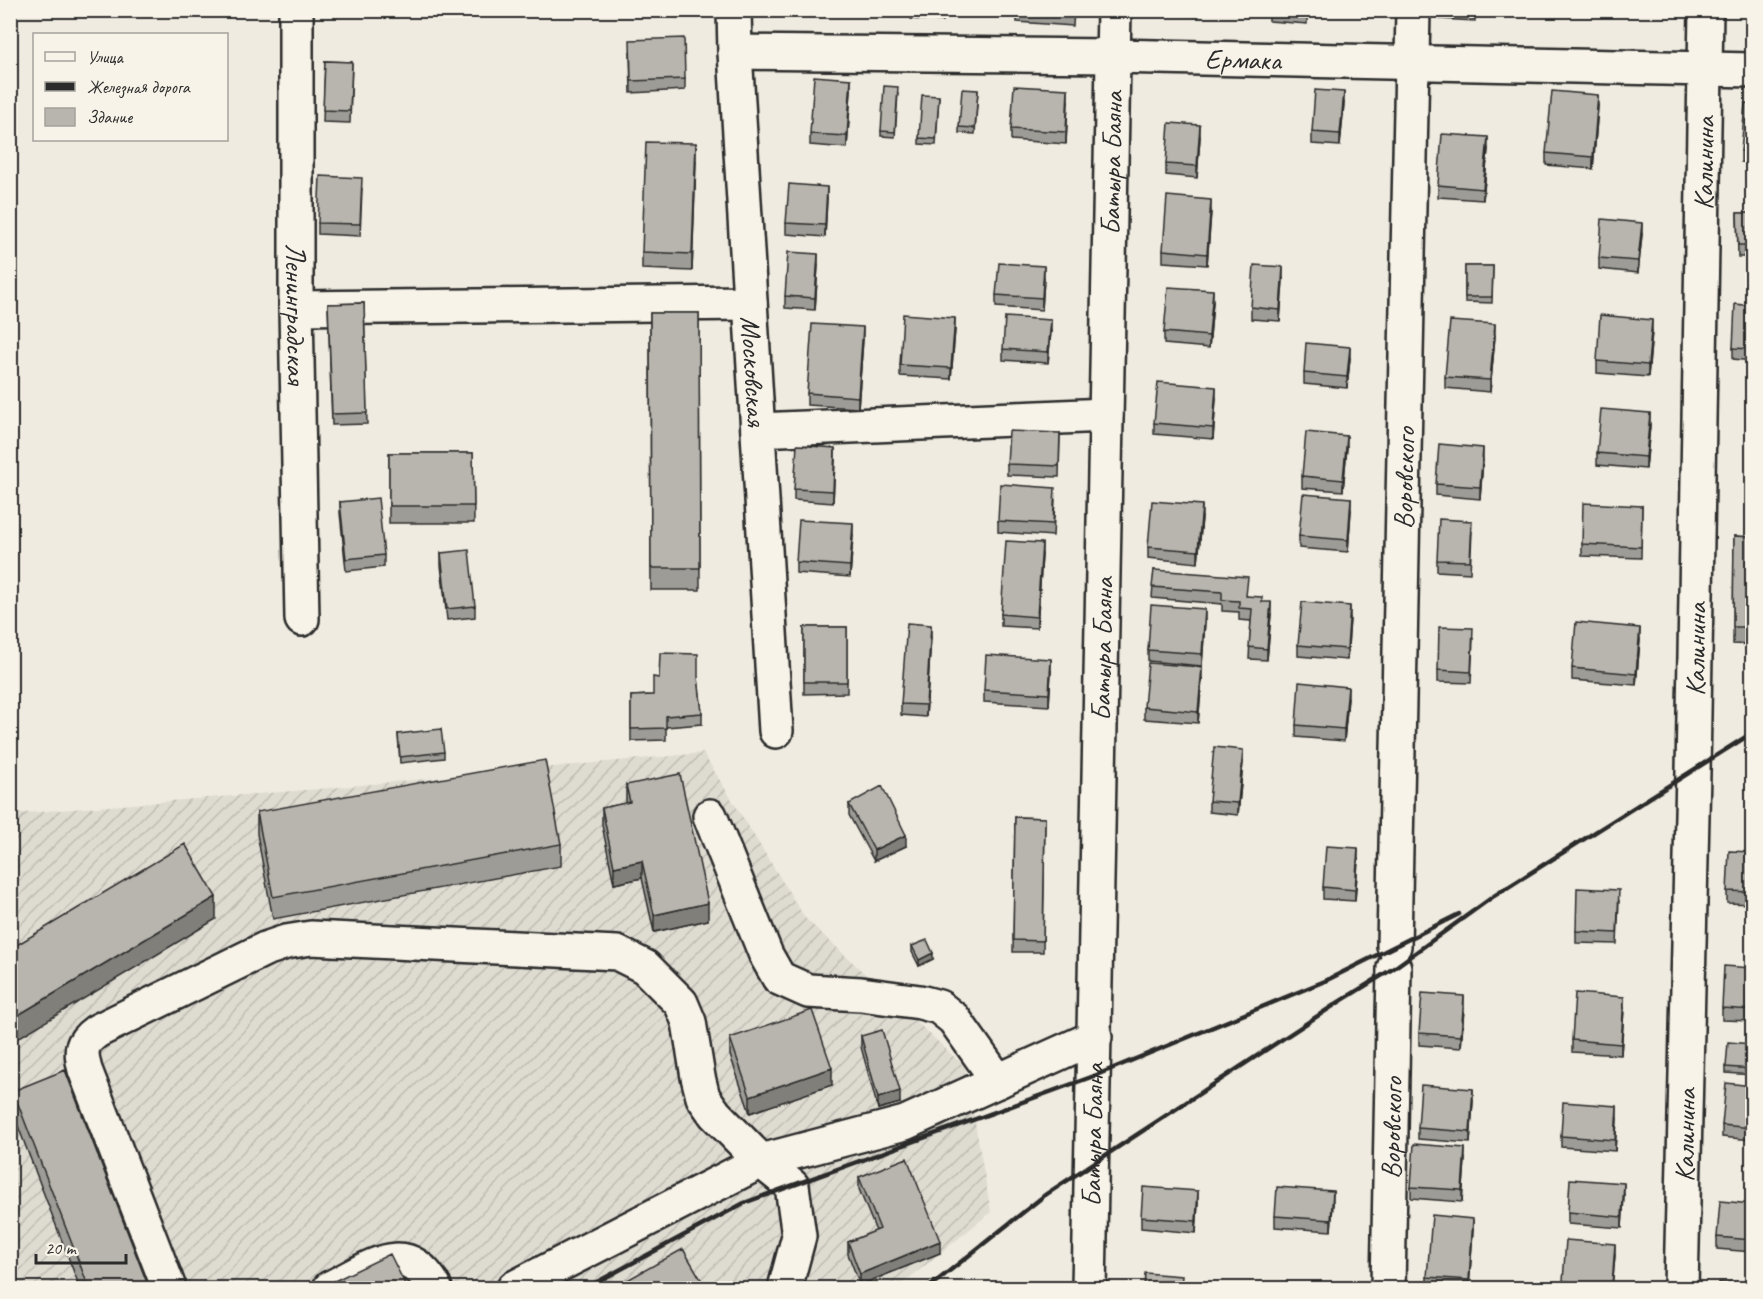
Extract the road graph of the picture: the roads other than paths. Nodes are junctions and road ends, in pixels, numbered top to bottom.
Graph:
1 (296, 10) edge
2 (734, 10) edge
3 (1114, 10) edge
4 (1413, 10) edge
5 (1706, 10) edge
6 (735, 52) junction
7 (1113, 57) junction
8 (1412, 63) junction
9 (1704, 69) junction
10 (1752, 70) edge
11 (750, 303) junction
12 (296, 308) junction
13 (1106, 415) junction
14 (758, 430) junction
15 (302, 619) dead end
16 (776, 731) dead end
17 (710, 816) dead end
18 (1095, 1037) junction
19 (998, 1081) junction
20 (761, 1161) junction
21 (169, 1288) edge
22 (330, 1288) edge
23 (435, 1288) edge
24 (514, 1288) edge
25 (785, 1288) edge
26 (1089, 1288) edge
27 (1388, 1288) edge
28 (1681, 1288) edge

1 - 12 street, Ленинградская
2 - 6 street, Московская
3 - 7 street, Батыра Баяна
4 - 8 street, Воровского
5 - 9 street, Калинина
6 - 7 street, Ермака
6 - 11 street, Московская
7 - 8 street, Ермака
7 - 13 street, Батыра Баяна
8 - 9 street, Ермака
8 - 27 street, Воровского
9 - 10 street, Ермака
9 - 28 street, Калинина
11 - 12 street
11 - 14 street, Московская
12 - 15 street, Ленинградская
13 - 14 street
13 - 18 street, Батыра Баяна
14 - 16 street, Московская
17 - 19 street
18 - 19 street
18 - 26 street, Батыра Баяна
19 - 20 street
20 - 21 street
20 - 24 street
20 - 25 street
22 - 23 street

